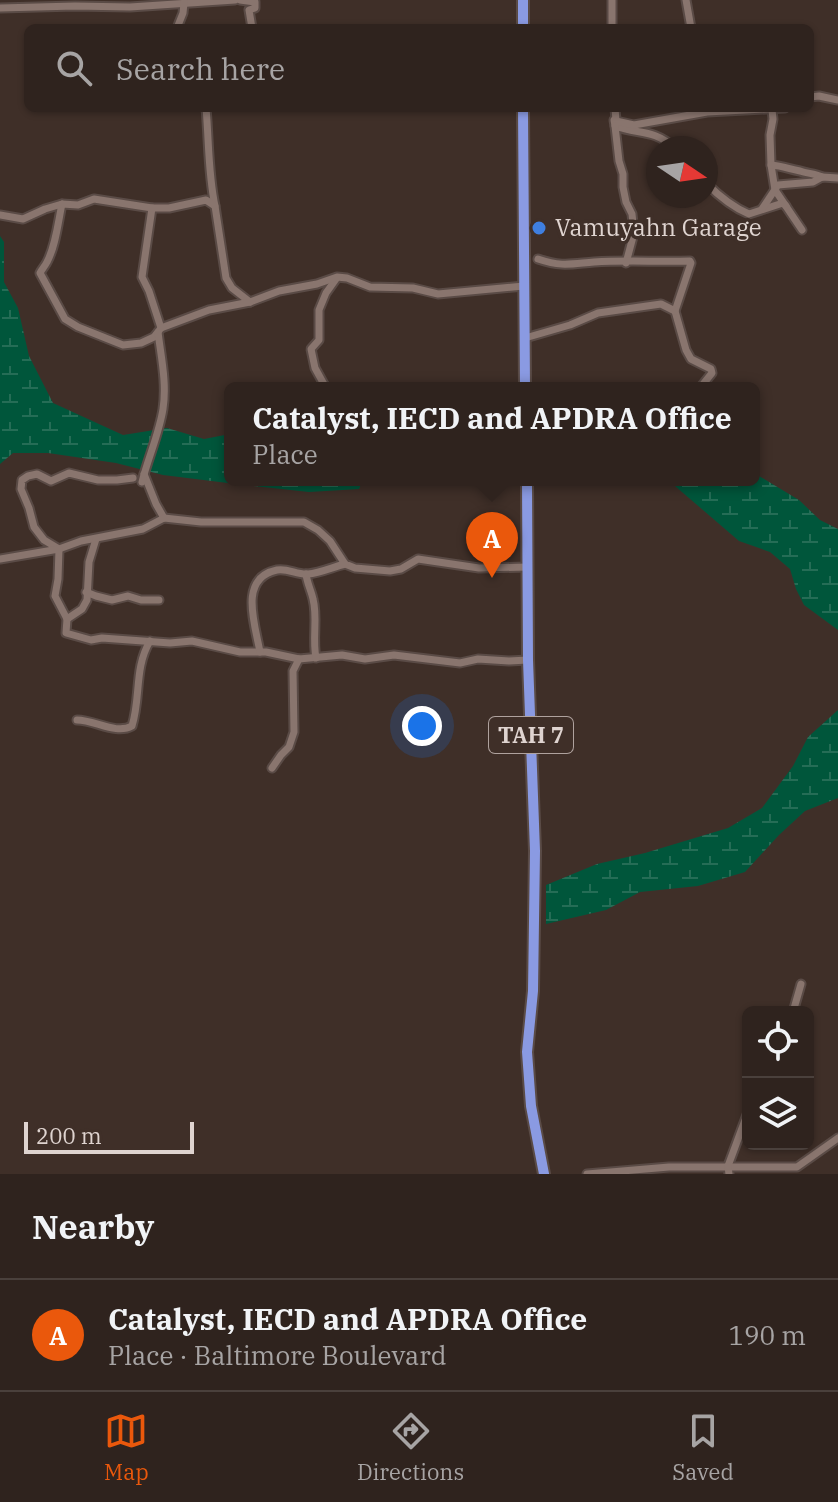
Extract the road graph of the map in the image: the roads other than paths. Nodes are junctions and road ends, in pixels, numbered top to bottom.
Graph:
1 (237, 0) edge
2 (523, 0) edge
3 (612, 0) edge
4 (686, 0) edge
5 (256, 1) edge
6 (184, 3) junction
7 (0, 8) edge
8 (179, 24) edge
9 (251, 24) edge
10 (523, 24) edge
11 (612, 24) edge
12 (690, 24) edge
13 (814, 97) edge
14 (838, 100) edge
15 (206, 112) edge
16 (523, 112) edge
17 (615, 112) edge
18 (698, 112) edge
19 (772, 112) edge
20 (615, 123) junction
21 (655, 136) edge
22 (771, 165) junction
23 (822, 177) junction
24 (838, 178) edge
25 (775, 190) junction
26 (718, 192) edge
27 (62, 204) junction
28 (215, 206) junction
29 (152, 208) junction
30 (788, 208) junction
31 (761, 211) junction
32 (0, 215) edge
33 (802, 230) dead end
34 (538, 259) dead end
35 (626, 263) junction
36 (337, 277) junction
37 (524, 286) junction
38 (250, 302) junction
39 (675, 311) junction
40 (159, 330) junction
41 (525, 338) junction
42 (323, 382) edge
43 (525, 382) edge
44 (705, 382) edge
45 (133, 478) dead end
46 (527, 486) edge
47 (164, 518) junction
48 (96, 539) junction
49 (59, 549) junction
50 (0, 559) edge
51 (345, 564) junction
52 (528, 567) junction
53 (306, 574) junction
54 (86, 592) junction
55 (159, 600) dead end
56 (67, 619) junction
57 (150, 641) junction
58 (260, 652) junction
59 (316, 658) junction
60 (299, 659) junction
61 (528, 660) junction
62 (77, 720) dead end
63 (272, 768) dead end
64 (801, 984) dead end
65 (795, 1006) edge
66 (742, 1130) edge
67 (838, 1138) edge
68 (729, 1170) edge
69 (544, 1174) edge
70 (587, 1174) edge

1 - 5 street
1 - 6 street
2 - 10 highway
3 - 11 street
4 - 12 street
5 - 9 street
6 - 7 street
6 - 8 street
13 - 14 street
15 - 28 street
16 - 37 highway
17 - 20 street
18 - 20 street
19 - 22 street
20 - 21 street
20 - 35 street
22 - 23 street
22 - 25 street
23 - 24 street
23 - 25 street
25 - 30 street
25 - 31 street
26 - 31 street
27 - 29 street
27 - 32 street
27 - 40 street
28 - 29 street
28 - 38 street
29 - 40 street
30 - 31 street
30 - 33 street
34 - 35 street
35 - 39 street
36 - 37 street
36 - 38 street
36 - 42 street
37 - 41 highway
38 - 40 street
39 - 41 street
39 - 44 street
40 - 47 street
41 - 43 highway
45 - 49 street
46 - 52 highway, TAH 7
47 - 48 street
47 - 51 street
48 - 49 street
48 - 54 street
49 - 50 street
49 - 56 street
51 - 52 street
51 - 53 street
52 - 61 highway, TAH 7
53 - 58 street
53 - 59 street
54 - 55 street
54 - 56 street
56 - 57 street
57 - 58 street
57 - 62 street
58 - 60 street
59 - 60 street
59 - 61 street
60 - 63 street
61 - 69 highway, TAH 7
64 - 65 street
66 - 68 street
67 - 68 street
68 - 70 street

